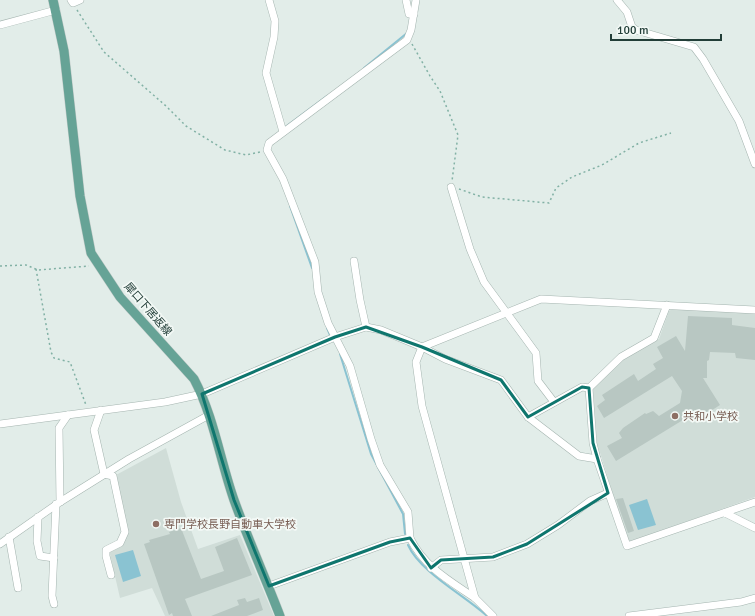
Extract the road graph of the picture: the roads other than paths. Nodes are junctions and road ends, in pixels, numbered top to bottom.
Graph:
1 (53, 0) edge
2 (80, 0) edge
3 (269, 0) edge
4 (406, 0) edge
5 (413, 0) edge
6 (416, 0) edge
7 (617, 0) edge
8 (72, 2) edge
9 (56, 10) junction
10 (414, 14) junction
11 (0, 25) edge
12 (282, 130) junction
13 (755, 164) edge
14 (451, 187) road end
15 (354, 261) dead end
16 (667, 305) junction
17 (755, 310) edge
18 (506, 313) junction
19 (366, 327) junction
20 (335, 337) junction
21 (422, 346) junction
22 (589, 388) junction
23 (202, 394) junction
24 (554, 402) junction
25 (101, 410) junction
26 (68, 414) junction
27 (209, 415) junction
28 (528, 416) junction
29 (0, 424) edge
30 (597, 459) junction
31 (104, 474) junction
32 (608, 493) junction
33 (755, 502) edge
34 (58, 503) junction
35 (725, 514) junction
36 (38, 517) junction
37 (755, 528) edge
38 (9, 537) junction
39 (410, 538) junction
40 (0, 544) edge
41 (54, 558) junction
42 (465, 559) junction
43 (431, 568) junction
44 (111, 576) dead end
45 (269, 586) junction
46 (18, 588) dead end
47 (475, 598) junction
48 (755, 598) edge
49 (54, 604) dead end
50 (280, 616) edge
51 (493, 616) edge
52 (629, 616) edge

1 - 9 main road, 犀口下居返線
2 - 8 street
3 - 12 street
4 - 10 street
5 - 10 street
6 - 10 street
7 - 13 street
9 - 11 street
9 - 23 main road, 犀口下居返線
10 - 12 street
12 - 20 street
14 - 18 street
15 - 19 street
16 - 17 street
16 - 18 street
16 - 22 street
18 - 21 street
18 - 24 street
19 - 20 street
19 - 21 street
20 - 23 street
20 - 39 street
21 - 28 street
21 - 42 street
22 - 24 street
22 - 30 street
23 - 25 street
23 - 27 main road, 犀口下居返線
24 - 28 street
25 - 26 street
25 - 31 street
26 - 29 street
26 - 34 street
27 - 31 street
27 - 45 main road, 犀口下居返線
28 - 30 street
30 - 32 street
31 - 34 street
31 - 44 street
32 - 35 street
32 - 42 street
33 - 35 street
34 - 36 street
34 - 41 street
35 - 37 street
36 - 38 street
36 - 41 street
38 - 40 street
38 - 46 street
39 - 43 street
39 - 45 street
41 - 49 street
42 - 43 street
42 - 47 street
43 - 47 street
45 - 50 main road, 犀口下居返線
47 - 51 street
48 - 52 street

